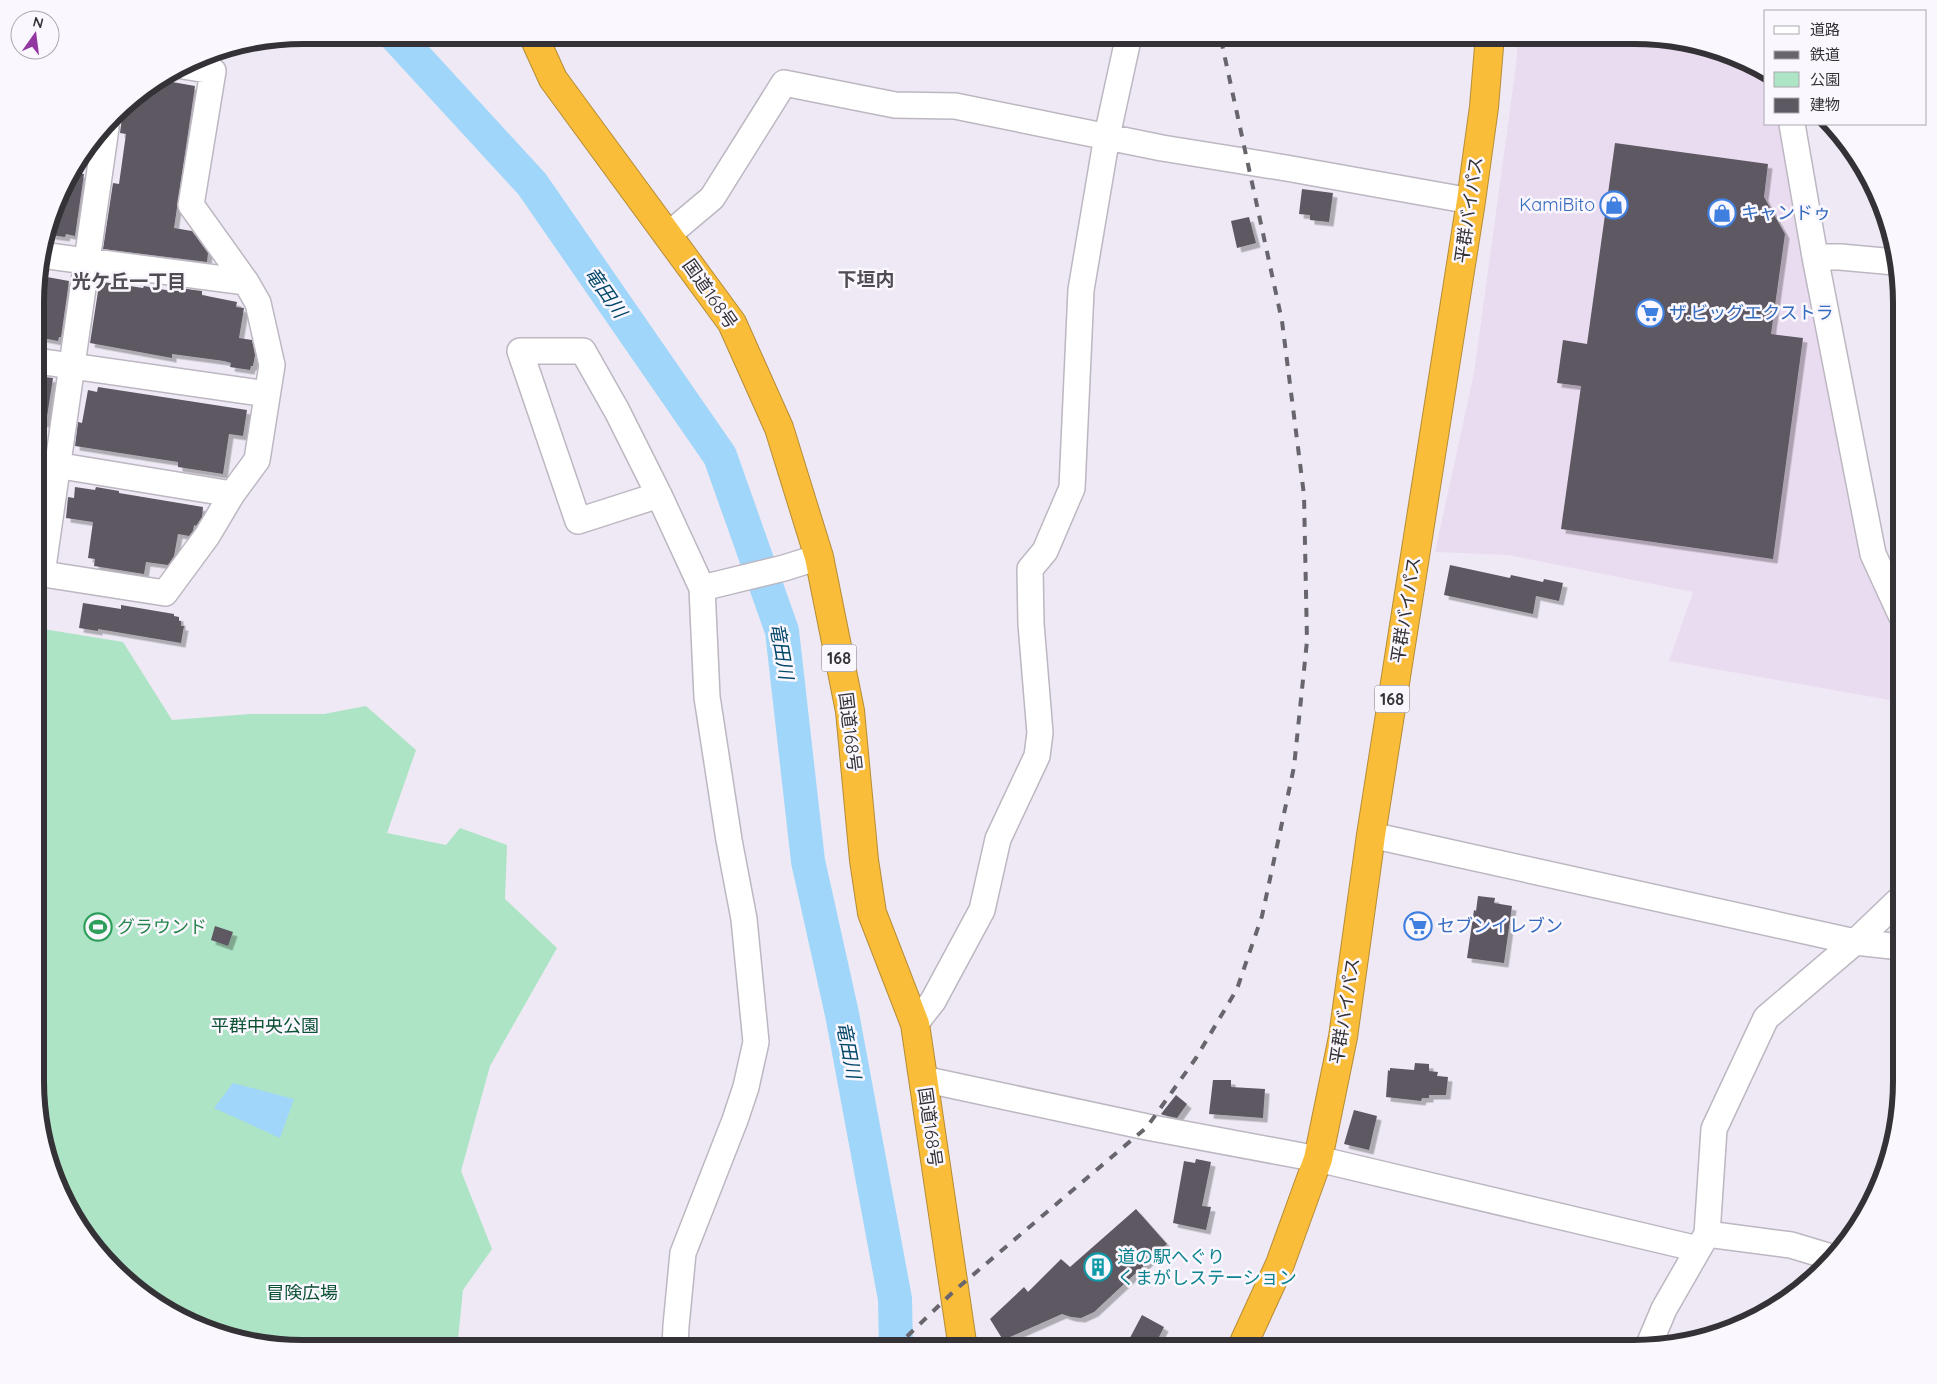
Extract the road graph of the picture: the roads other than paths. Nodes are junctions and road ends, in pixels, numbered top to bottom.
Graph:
1 (537, 44) edge
2 (1127, 44) edge
3 (1489, 44) edge
4 (193, 68) edge
5 (1792, 125) edge
6 (1107, 136) junction
7 (100, 142) edge
8 (92, 159) edge
9 (1471, 201) junction
10 (668, 235) junction
11 (48, 256) edge
12 (1815, 257) junction
13 (88, 262) junction
14 (1890, 262) edge
15 (246, 282) junction
16 (44, 362) edge
17 (72, 366) junction
18 (267, 394) junction
19 (47, 464) edge
20 (232, 494) junction
21 (660, 495) junction
22 (44, 511) edge
23 (819, 557) junction
24 (44, 575) edge
25 (702, 588) junction
26 (1893, 596) edge
27 (1371, 834) junction
28 (1893, 906) edge
29 (1855, 942) junction
30 (1893, 945) edge
31 (915, 1024) junction
32 (923, 1079) junction
33 (1318, 1158) junction
34 (1702, 1242) junction
35 (1826, 1255) edge
36 (676, 1340) edge
37 (962, 1340) edge
38 (1245, 1340) edge
39 (1651, 1340) edge

1 - 10 highway, 国道168号 / 168
2 - 6 street
3 - 9 highway, 平群バイパス / 168
4 - 15 street
5 - 12 street
6 - 9 street
6 - 10 street
6 - 31 street
7 - 8 street
8 - 13 street
9 - 27 highway, 平群バイパス / 168
10 - 23 highway, 国道168号 / 168
11 - 13 street
12 - 14 street
12 - 26 street
13 - 15 street
13 - 17 street
15 - 18 street
16 - 17 street
17 - 18 street
17 - 19 street
18 - 20 street
19 - 20 street
19 - 22 street
20 - 24 street
21 - 21 street
21 - 25 street
23 - 25 street
23 - 31 highway, 国道168号 / 168
25 - 36 street
27 - 29 street
27 - 33 highway, 平群バイパス / 168
28 - 29 street
29 - 30 street
29 - 34 street
31 - 32 highway, 国道168号 / 168
32 - 33 street
32 - 37 highway, 国道168号 / 168
33 - 34 street
33 - 38 highway, 平群バイパス / 168
34 - 35 street
34 - 39 street

